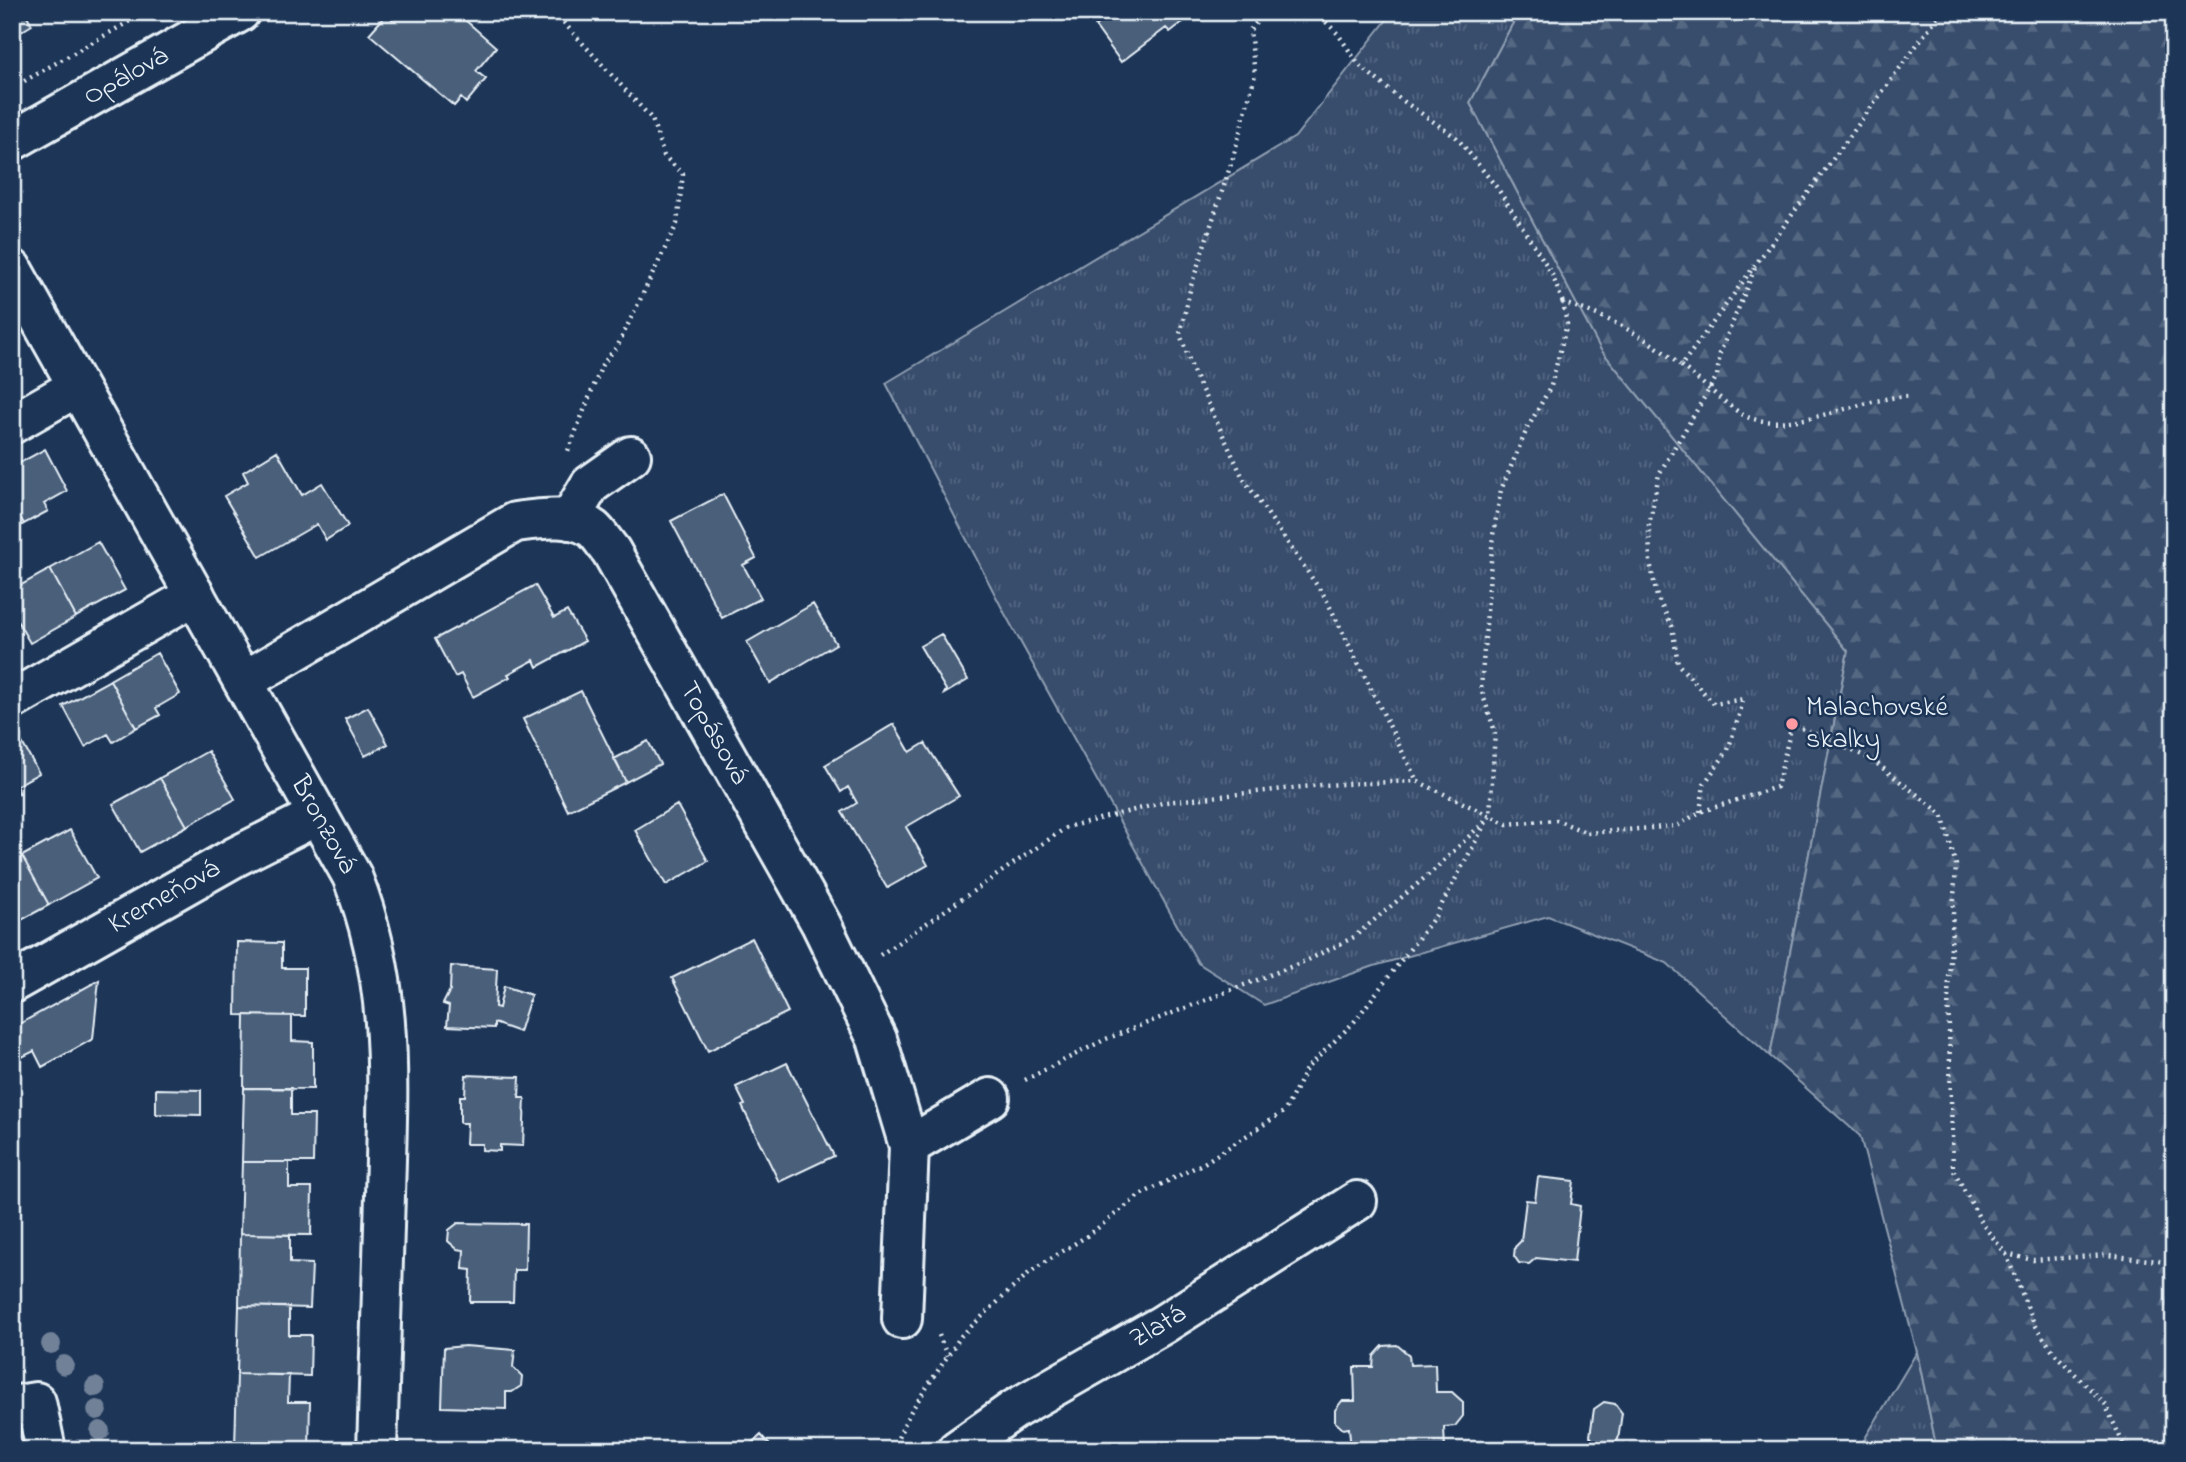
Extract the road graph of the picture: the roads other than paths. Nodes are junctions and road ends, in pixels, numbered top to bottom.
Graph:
1 (240, 12) edge
2 (12, 141) edge
3 (12, 269) edge
4 (77, 387) junction
5 (12, 424) edge
6 (631, 456) dead end
7 (569, 520) junction
8 (195, 595) junction
9 (244, 681) junction
10 (12, 700) edge
11 (318, 816) junction
12 (12, 983) edge
13 (990, 1098) road end
14 (909, 1146) junction
15 (1357, 1201) dead end
16 (902, 1319) dead end
17 (12, 1406) edge
18 (46, 1450) edge
19 (377, 1450) edge
20 (957, 1450) edge

1 - 2 street, Opálová
3 - 4 street, Bronzová
4 - 5 street
4 - 8 street, Bronzová
6 - 7 street
7 - 9 street, Topásová
7 - 14 street, Topásová
8 - 9 street, Bronzová
8 - 10 street
9 - 11 street, Bronzová
11 - 12 street, Kremeňová
11 - 19 street, Bronzová
13 - 14 street
14 - 16 street, Topásová
15 - 20 street, Zlatá
17 - 18 street

